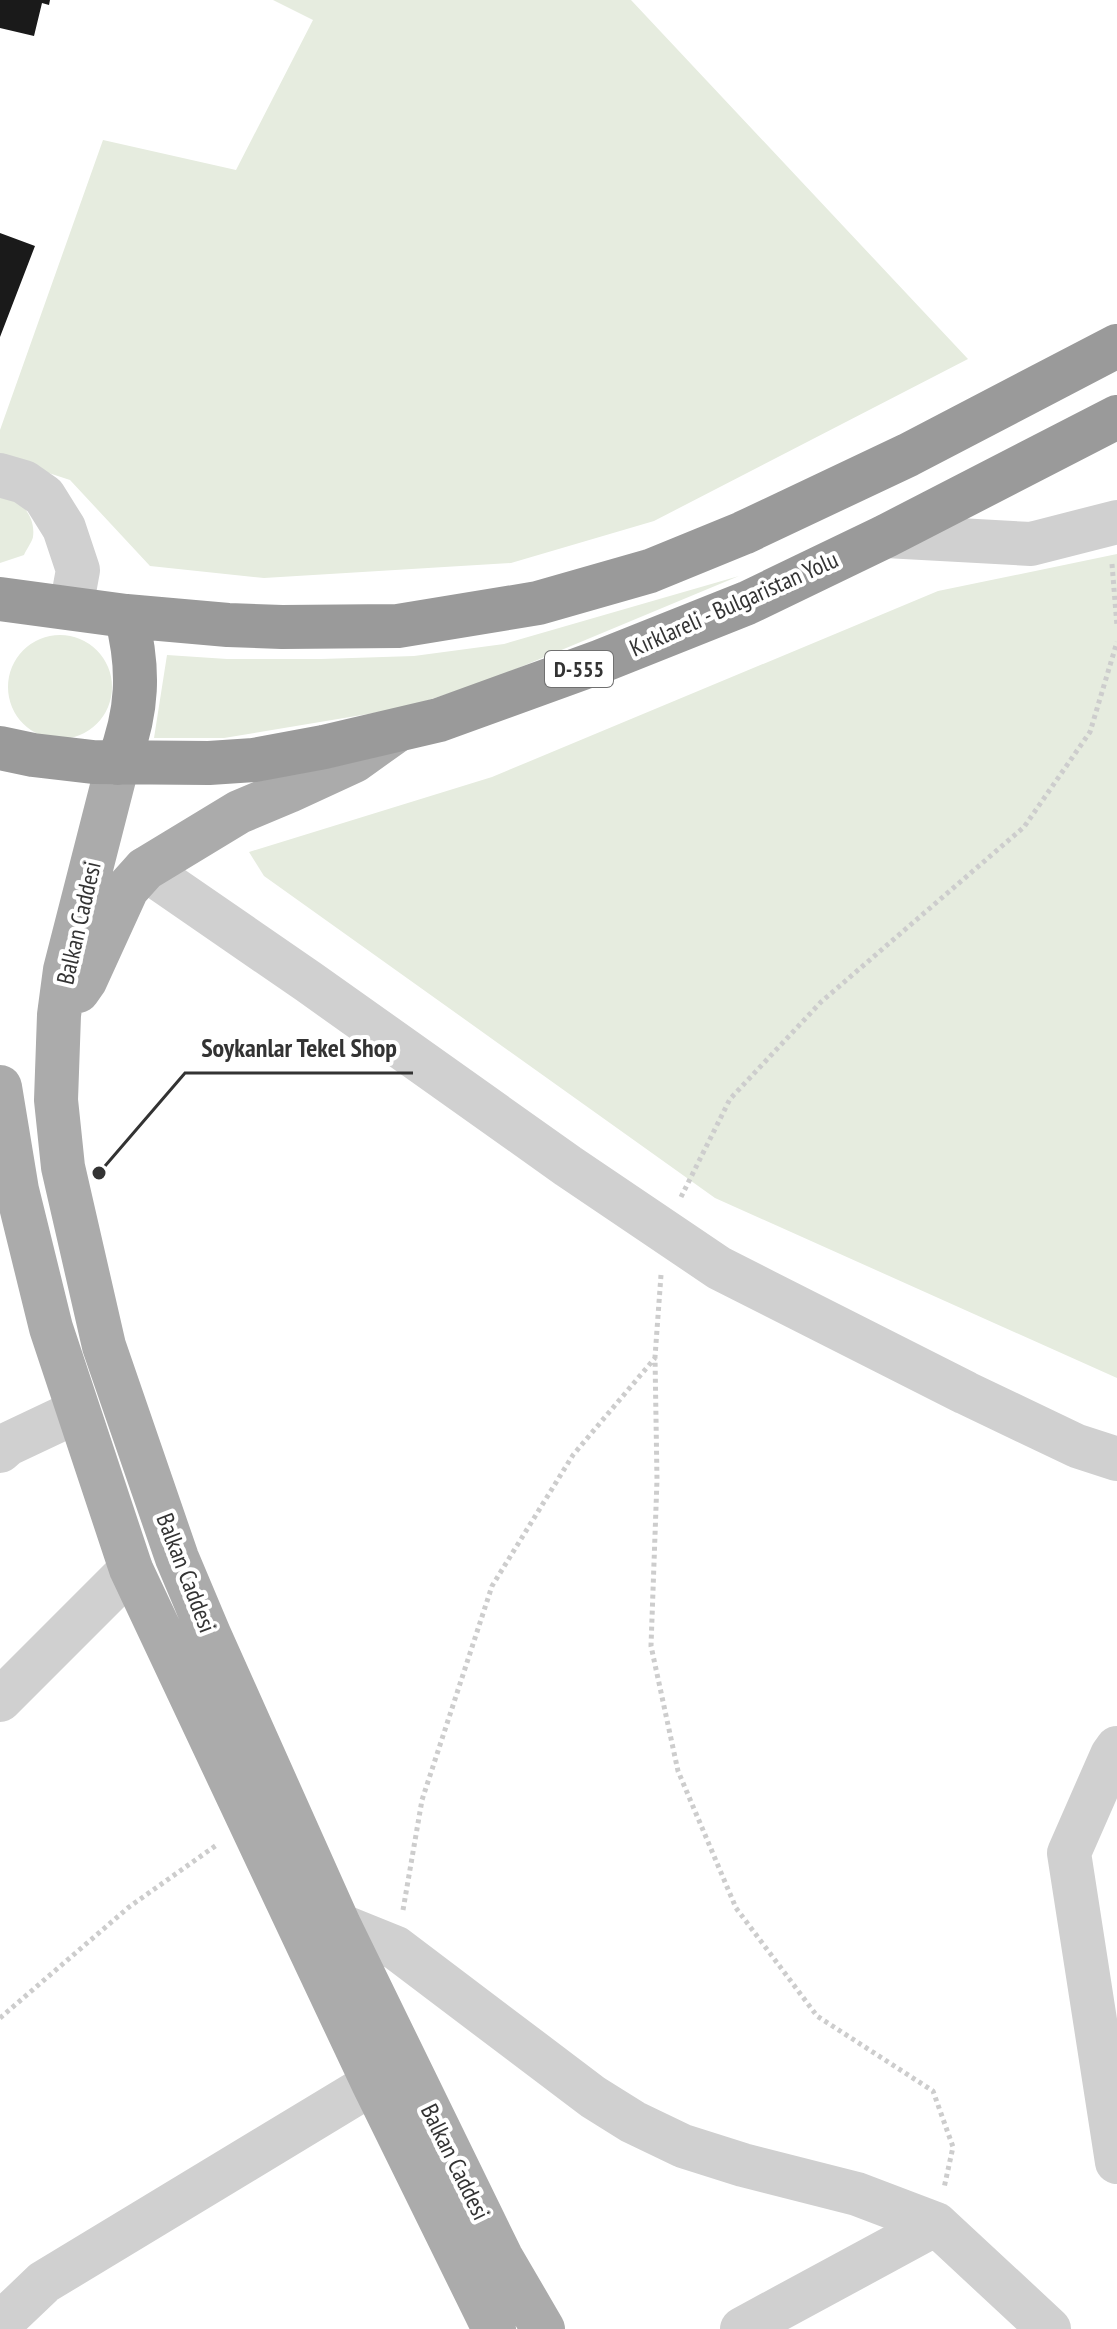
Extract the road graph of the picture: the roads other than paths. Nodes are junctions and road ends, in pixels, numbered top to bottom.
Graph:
1 (1117, 346) edge
2 (1117, 417) edge
3 (0, 475) edge
4 (1113, 523) edge
5 (886, 536) junction
6 (6, 607) edge
7 (71, 608) junction
8 (126, 616) junction
9 (398, 730) junction
10 (0, 748) edge
11 (118, 763) junction
12 (145, 869) junction
13 (59, 1015) junction
14 (0, 1087) edge
15 (78, 1411) junction
16 (0, 1451) edge
17 (1117, 1459) edge
18 (131, 1569) junction
19 (0, 1700) edge
20 (1117, 1748) edge
21 (339, 1925) junction
22 (373, 2083) junction
23 (1117, 2162) edge
24 (936, 2224) junction
25 (0, 2324) edge
26 (494, 2329) edge
27 (543, 2329) edge
28 (742, 2329) edge
29 (1049, 2329) edge

1 - 8 highway
2 - 5 highway, Kırklareli - Bulgaristan Yolu / D-555
3 - 7 street
4 - 5 street
5 - 9 highway, Kırklareli - Bulgaristan Yolu / D-555
6 - 7 highway
7 - 8 highway
8 - 11 highway
9 - 11 highway, Kırklareli - Bulgaristan Yolu / D-555
9 - 12 main road
10 - 11 highway, Kırklareli - Bulgaristan Yolu / D-555
11 - 13 main road, Balkan Caddesi
12 - 13 main road
12 - 17 street
13 - 21 main road, Balkan Caddesi
14 - 15 main road, Balkan Caddesi
15 - 16 street
15 - 18 main road, Balkan Caddesi
18 - 19 street
18 - 22 main road, Balkan Caddesi
20 - 23 street
21 - 24 street
21 - 27 main road, Balkan Caddesi
22 - 25 street
22 - 26 main road, Balkan Caddesi
24 - 28 street
24 - 29 street

